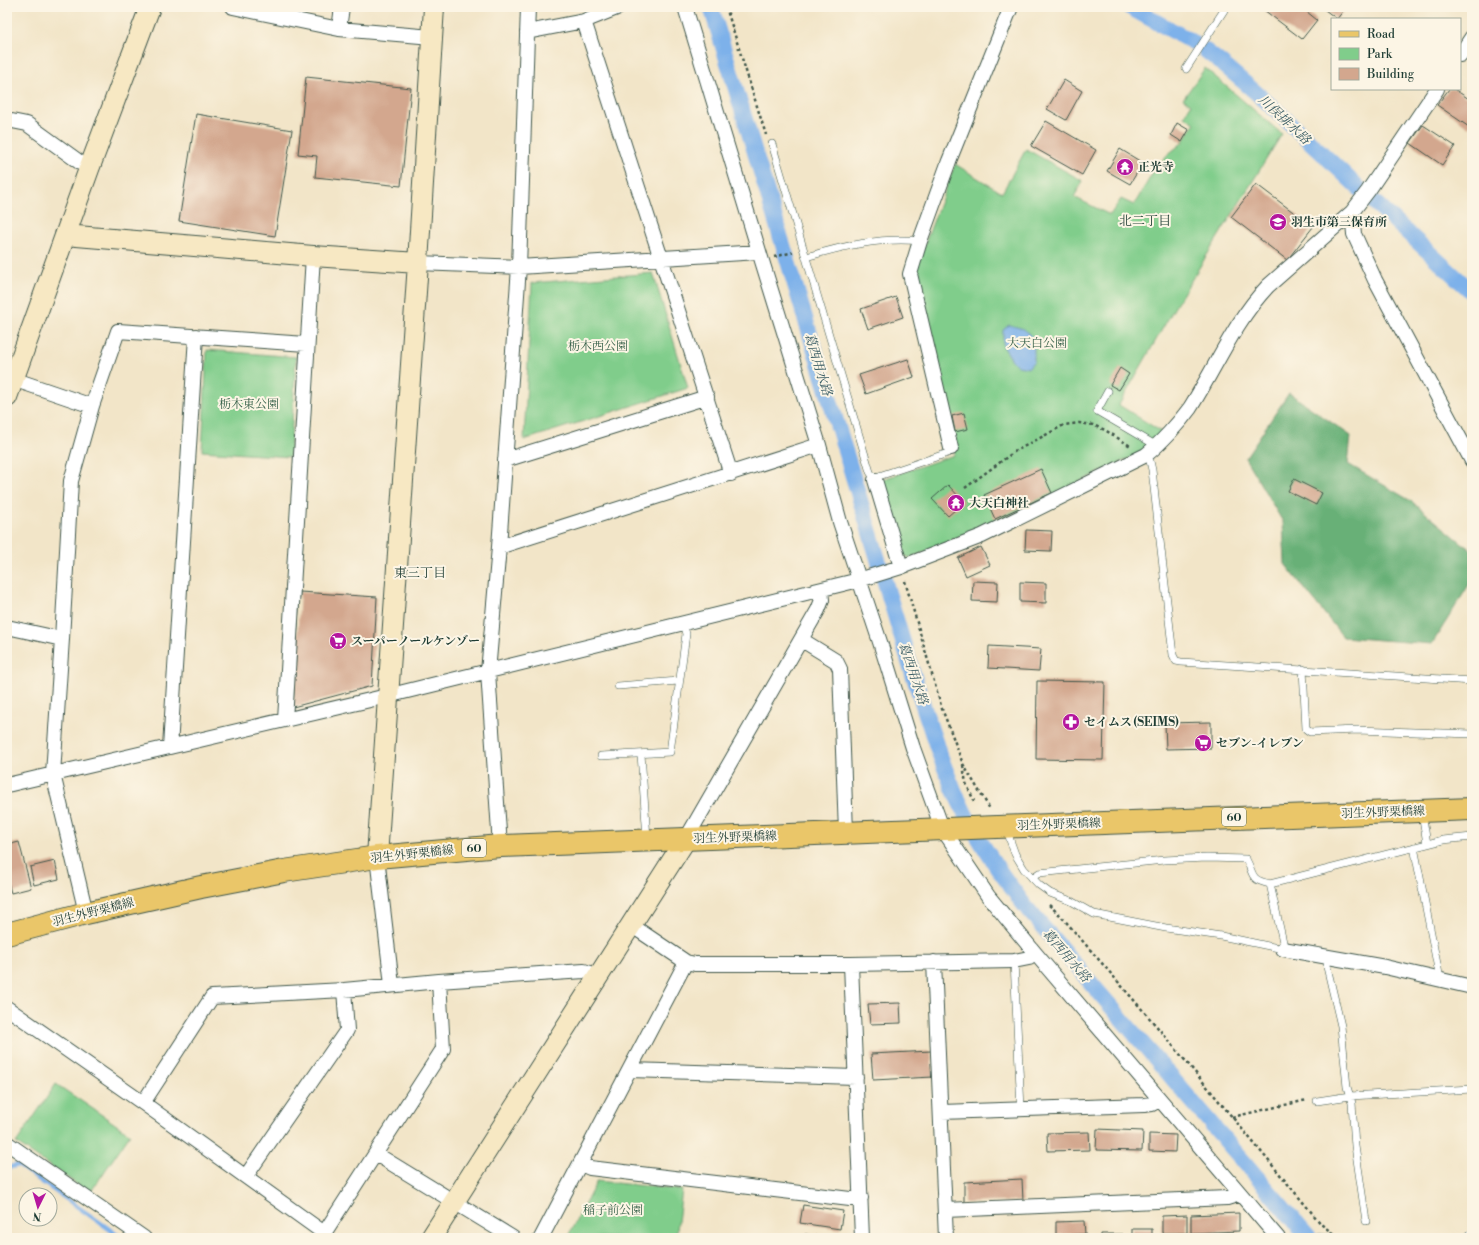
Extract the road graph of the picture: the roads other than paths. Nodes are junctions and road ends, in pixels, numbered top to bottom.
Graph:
1 (150, 7) edge
2 (233, 7) edge
3 (342, 7) edge
4 (434, 7) edge
5 (528, 7) edge
6 (619, 7) edge
7 (685, 7) edge
8 (1012, 7) edge
9 (1226, 7) edge
10 (253, 9) edge
11 (584, 21) junction
12 (339, 29) junction
13 (527, 32) junction
14 (432, 37) junction
15 (1472, 37) edge
16 (1461, 54) edge
17 (1186, 69) dead end
18 (1436, 90) edge
19 (7, 120) edge
20 (772, 144) road end
21 (89, 168) junction
22 (1356, 207) junction
23 (65, 235) junction
24 (920, 241) junction
25 (759, 252) junction
26 (313, 256) junction
27 (806, 256) junction
28 (662, 259) junction
29 (418, 263) junction
30 (518, 267) junction
31 (196, 336) junction
32 (306, 344) junction
33 (10, 377) edge
34 (1108, 391) dead end
35 (7, 397) edge
36 (707, 397) junction
37 (92, 406) junction
38 (819, 445) junction
39 (1157, 446) junction
40 (951, 448) joint
41 (1146, 455) junction
42 (505, 460) junction
43 (1472, 461) edge
44 (731, 474) junction
45 (874, 480) junction
46 (499, 546) junction
47 (900, 570) junction
48 (863, 579) junction
49 (821, 590) junction
50 (683, 623) junction
51 (7, 627) edge
52 (62, 639) junction
53 (802, 640) junction
54 (1303, 669) junction
55 (488, 672) junction
56 (1472, 681) edge
57 (679, 682) junction
58 (618, 686) dead end
59 (387, 696) junction
60 (285, 720) junction
61 (1472, 734) edge
62 (170, 747) junction
63 (641, 754) junction
64 (601, 756) dead end
65 (53, 774) junction
66 (7, 785) edge
67 (1472, 809) edge
68 (1421, 810) junction
69 (998, 821) junction
70 (946, 828) junction
71 (846, 832) junction
72 (1472, 837) edge
73 (686, 839) junction
74 (647, 841) junction
75 (1427, 844) junction
76 (500, 846) junction
77 (1414, 847) junction
78 (377, 857) junction
79 (1032, 878) junction
80 (1270, 884) junction
81 (86, 912) junction
82 (632, 925) junction
83 (7, 934) edge
84 (1284, 948) junction
85 (1035, 953) junction
86 (1328, 956) junction
87 (1014, 961) junction
88 (686, 962) junction
89 (934, 962) junction
90 (851, 964) junction
91 (599, 976) junction
92 (1440, 979) junction
93 (439, 981) junction
94 (392, 985) junction
95 (1472, 986) edge
96 (344, 990) junction
97 (7, 1008) edge
98 (630, 1070) junction
99 (856, 1077) junction
100 (1472, 1089) edge
101 (1350, 1096) junction
102 (1159, 1099) junction
103 (1317, 1101) road end
104 (143, 1103) junction
105 (1021, 1109) junction
106 (941, 1112) junction
107 (7, 1143) edge
108 (376, 1154) junction
109 (581, 1164) junction
110 (246, 1176) junction
111 (1240, 1194) junction
112 (860, 1198) junction
113 (454, 1201) junction
114 (945, 1210) junction
115 (1366, 1221) dead end
116 (1472, 1233) edge
117 (323, 1236) edge
118 (144, 1238) edge
119 (431, 1238) edge
120 (513, 1238) edge
121 (541, 1238) edge
122 (862, 1238) edge
123 (946, 1238) edge
124 (1278, 1238) edge
125 (1465, 1238) edge

1 - 21 street
2 - 10 street
3 - 12 street
4 - 14 street
5 - 13 street
6 - 11 street
7 - 25 street
8 - 24 street
9 - 17 lane
10 - 12 street
11 - 13 street
11 - 28 street
12 - 14 street
13 - 30 street
14 - 29 street
15 - 16 street
18 - 22 street
19 - 21 street
20 - 27 lane
21 - 23 street
22 - 39 street
22 - 43 street
23 - 26 street
23 - 33 street
24 - 27 lane
24 - 40 street
25 - 28 street
25 - 38 street
26 - 29 street
26 - 32 street
27 - 45 lane
28 - 30 street
28 - 36 street
29 - 30 street
29 - 59 street
30 - 42 street
31 - 32 street
31 - 37 street
31 - 62 street
32 - 60 street
33 - 35 street
33 - 37 street
34 - 39 lane
36 - 42 street
36 - 44 street
37 - 52 street
38 - 44 street
38 - 48 street
39 - 41 street
40 - 45 lane
41 - 47 street
41 - 54 lane
42 - 46 street
44 - 46 street
45 - 47 street
46 - 55 street
47 - 48 street
48 - 49 street
48 - 70 street
49 - 50 street
49 - 53 street
50 - 55 street
50 - 57 lane
51 - 52 street
52 - 65 street
53 - 71 street
53 - 73 street
54 - 56 lane
54 - 61 lane
55 - 59 street
55 - 76 street
57 - 58 lane
57 - 63 lane
59 - 60 street
59 - 78 street
60 - 62 street
62 - 65 street
63 - 64 lane
63 - 74 lane
65 - 66 street
65 - 81 street
67 - 68 main road, 羽生外野栗橋線 / 60
68 - 69 main road, 羽生外野栗橋線 / 60
68 - 75 lane
69 - 70 main road, 羽生外野栗橋線 / 60
69 - 79 lane
70 - 71 main road, 羽生外野栗橋線 / 60
70 - 85 street
71 - 73 main road, 羽生外野栗橋線 / 60
72 - 75 lane
73 - 74 main road, 羽生外野栗橋線 / 60
73 - 82 street
74 - 76 main road, 羽生外野栗橋線 / 60
75 - 77 lane
76 - 78 main road, 羽生外野栗橋線 / 60
77 - 80 lane
77 - 92 lane
78 - 81 main road, 羽生外野栗橋線 / 60
78 - 94 street
79 - 80 lane
79 - 84 lane
80 - 84 lane
81 - 83 main road, 羽生外野栗橋線 / 60
82 - 88 street
82 - 91 street
84 - 86 street
85 - 87 street
85 - 102 street
86 - 92 street
86 - 101 lane
87 - 89 street
87 - 105 lane
88 - 90 street
88 - 98 street
89 - 90 street
89 - 106 street
90 - 99 street
91 - 93 street
91 - 113 street
92 - 95 street
93 - 94 street
93 - 108 street
94 - 96 street
96 - 104 street
96 - 110 street
97 - 104 street
98 - 99 street
98 - 109 street
99 - 112 street
100 - 101 lane
101 - 103 lane
101 - 115 lane
102 - 105 street
102 - 111 street
104 - 110 street
105 - 106 street
106 - 114 street
107 - 118 street
108 - 113 street
108 - 117 street
109 - 112 street
109 - 121 street
110 - 117 street
111 - 114 street
111 - 124 street
112 - 122 street
113 - 119 street
113 - 120 street
114 - 123 street
116 - 125 lane

